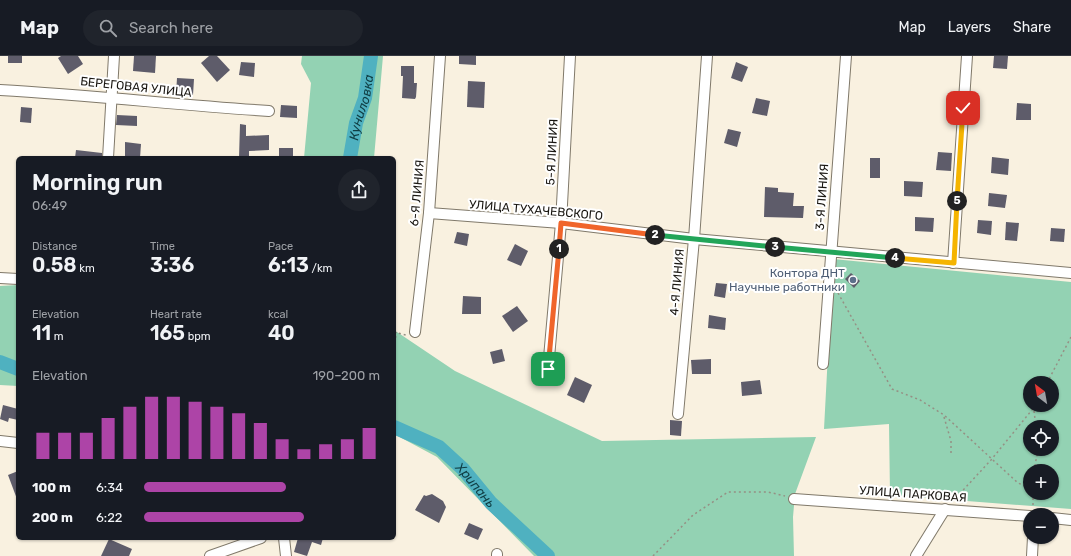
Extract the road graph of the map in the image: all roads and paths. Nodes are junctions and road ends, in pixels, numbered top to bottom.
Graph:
1 (114, 56) edge
2 (440, 56) edge
3 (570, 56) edge
4 (707, 56) edge
5 (846, 56) edge
6 (967, 56) edge
7 (0, 90) edge
8 (111, 98) junction
9 (269, 111) dead end
10 (108, 156) edge
11 (429, 213) junction
12 (561, 223) junction
13 (694, 239) junction
14 (831, 252) junction
15 (954, 263) junction
16 (1071, 273) edge
17 (0, 278) edge
18 (16, 279) edge
19 (836, 289) dead end
20 (396, 332) edge
21 (415, 332) joint
22 (1071, 337) edge
23 (822, 364) dead end
24 (548, 369) dead end
25 (1051, 376) edge
26 (1032, 412) edge
27 (678, 414) dead end
28 (944, 416) junction
29 (0, 441) edge
30 (16, 443) edge
31 (951, 453) dead end
32 (991, 460) junction
33 (1023, 485) edge
34 (794, 499) joint
35 (945, 510) junction
36 (1023, 512) edge
37 (1059, 519) edge
38 (1071, 520) edge
39 (255, 540) edge
40 (284, 540) edge
41 (1033, 544) edge
42 (210, 556) edge
43 (286, 556) edge
44 (653, 556) edge
45 (916, 556) edge
46 (1032, 556) edge

1 - 8 street
2 - 11 street, 6-Я ЛИНИЯ
3 - 12 street, 5-Я ЛИНИЯ
4 - 13 street, 4-Я ЛИНИЯ
5 - 14 street, 3-Я ЛИНИЯ
6 - 15 street
7 - 8 street, БЕРЕГОВАЯ УЛИЦА
8 - 9 street, БЕРЕГОВАЯ УЛИЦА
8 - 10 street
11 - 12 street, УЛИЦА ТУХАЧЕВСКОГО
11 - 21 street, 6-Я ЛИНИЯ
12 - 13 street, УЛИЦА ТУХАЧЕВСКОГО
12 - 24 street, 5-Я ЛИНИЯ
13 - 14 street, УЛИЦА ТУХАЧЕВСКОГО
13 - 27 street, 4-Я ЛИНИЯ
14 - 15 street, УЛИЦА ТУХАЧЕВСКОГО
14 - 23 street, 3-Я ЛИНИЯ
15 - 16 street, УЛИЦА ТУХАЧЕВСКОГО
17 - 18 street
19 - 28 path
20 - 21 path
22 - 25 path
26 - 32 path
28 - 31 path
28 - 32 path
29 - 30 street
32 - 33 path
32 - 35 path
34 - 35 street, УЛИЦА ПАРКОВАЯ
34 - 44 path
35 - 36 street, УЛИЦА ПАРКОВАЯ
35 - 45 street
37 - 38 street
39 - 42 street
40 - 43 street
41 - 46 street

